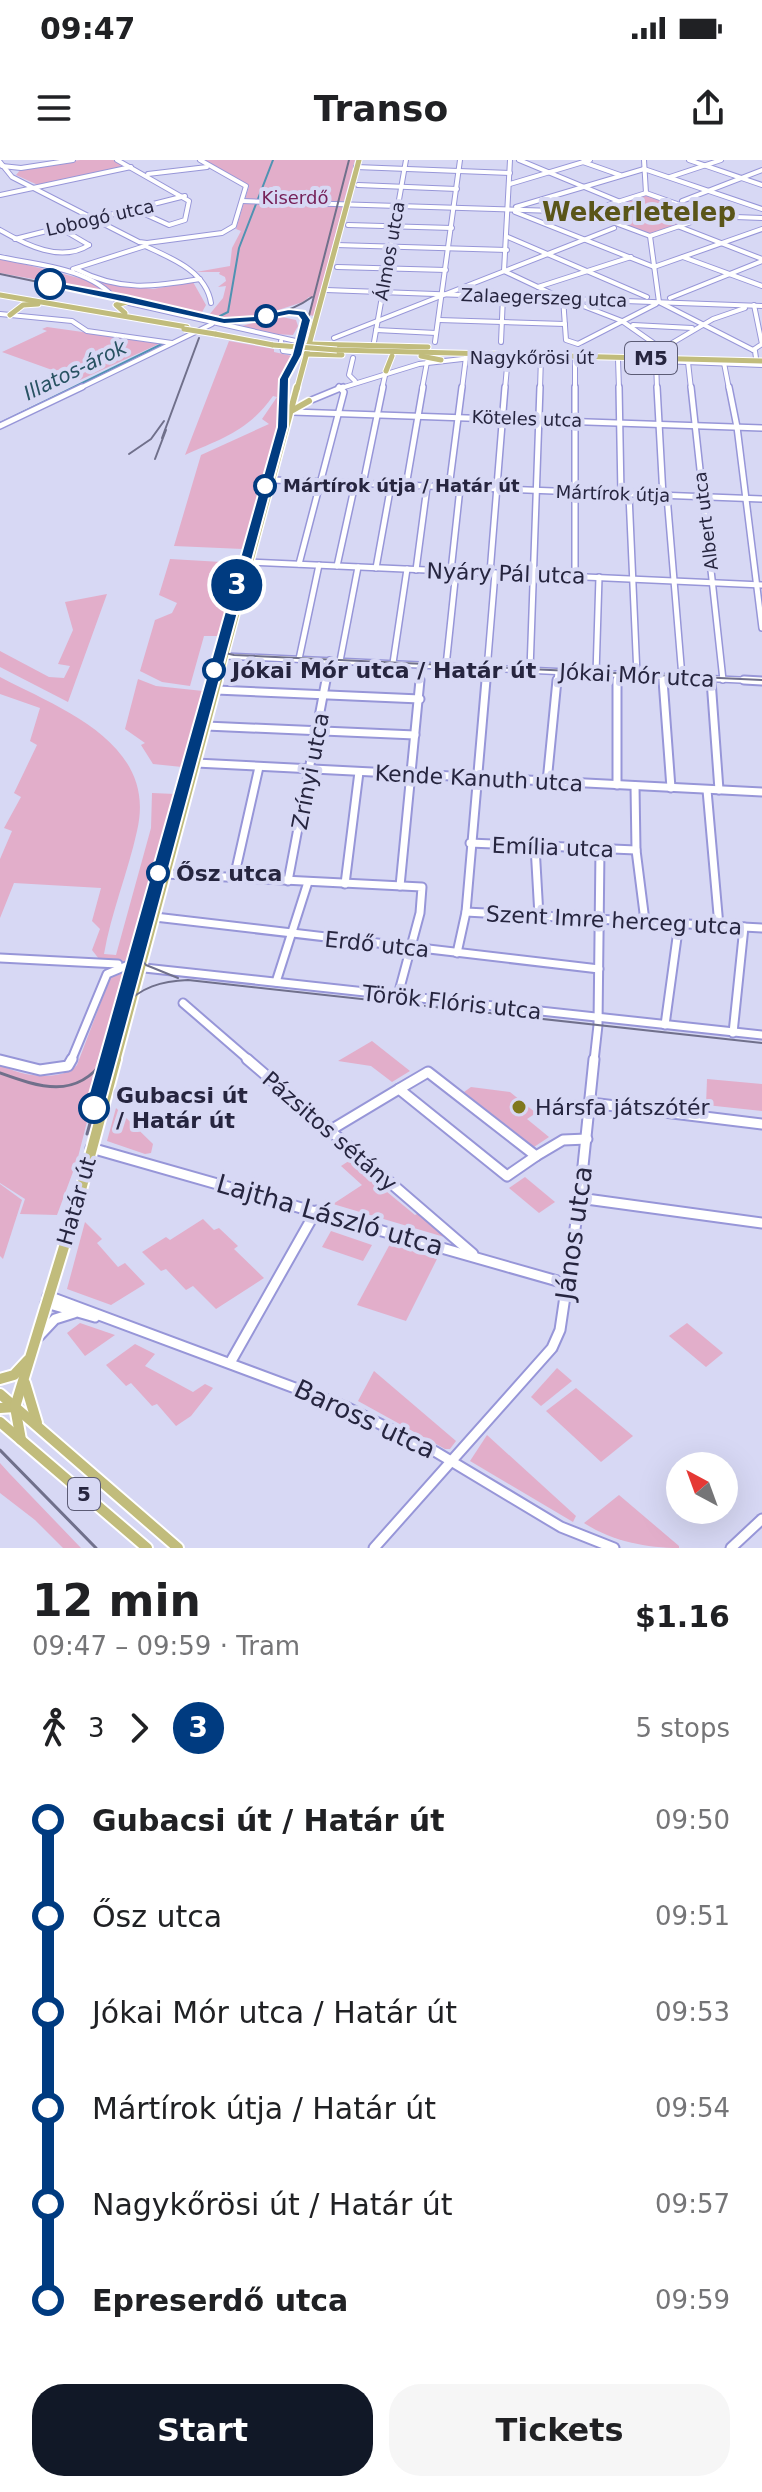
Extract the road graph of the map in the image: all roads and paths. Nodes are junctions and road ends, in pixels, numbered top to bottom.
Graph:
1 (73, 160) edge
2 (117, 160) edge
3 (200, 160) edge
4 (359, 160) edge
5 (406, 160) edge
6 (460, 160) edge
7 (510, 160) edge
8 (519, 160) edge
9 (590, 160) edge
10 (644, 160) edge
11 (689, 160) edge
12 (721, 160) edge
13 (581, 161) edge
14 (1, 165) edge
15 (705, 165) junction
16 (131, 167) junction
17 (208, 167) junction
18 (356, 167) junction
19 (21, 168) junction
20 (404, 169) junction
21 (644, 169) junction
22 (762, 170) edge
23 (459, 171) junction
24 (549, 172) junction
25 (7, 173) junction
26 (510, 173) junction
27 (0, 174) edge
28 (146, 174) junction
29 (622, 176) junction
30 (669, 177) junction
31 (742, 178) junction
32 (510, 184) junction
33 (358, 185) dead end
34 (762, 185) edge
35 (401, 187) junction
36 (584, 187) junction
37 (36, 189) junction
38 (457, 189) junction
39 (709, 191) junction
40 (646, 193) junction
41 (0, 195) edge
42 (185, 196) junction
43 (242, 201) junction
44 (618, 201) junction
45 (679, 202) junction
46 (346, 204) junction
47 (398, 206) junction
48 (454, 207) junction
49 (508, 209) junction
50 (762, 209) edge
51 (136, 210) junction
52 (586, 212) junction
53 (709, 216) junction
54 (762, 218) edge
55 (99, 219) junction
56 (348, 225) dead end
57 (394, 226) junction
58 (617, 227) junction
59 (680, 227) junction
60 (60, 228) junction
61 (452, 228) junction
62 (762, 229) edge
63 (0, 230) edge
64 (650, 236) junction
65 (508, 237) junction
66 (15, 239) junction
67 (585, 239) junction
68 (722, 243) junction
69 (139, 244) junction
70 (146, 244) junction
71 (336, 245) junction
72 (391, 247) junction
73 (450, 248) junction
74 (507, 250) junction
75 (547, 254) junction
76 (0, 257) edge
77 (631, 257) junction
78 (683, 257) junction
79 (762, 260) edge
80 (337, 267) dead end
81 (654, 267) junction
82 (76, 269) junction
83 (387, 269) junction
84 (59, 270) junction
85 (446, 270) junction
86 (504, 271) junction
87 (587, 271) junction
88 (729, 274) junction
89 (75, 276) junction
90 (198, 279) junction
91 (762, 286) edge
92 (538, 287) junction
93 (326, 290) junction
94 (383, 292) junction
95 (444, 294) junction
96 (0, 296) edge
97 (503, 296) junction
98 (647, 297) dead end
99 (563, 298) junction
100 (670, 298) dead end
101 (116, 300) junction
102 (130, 301) junction
103 (659, 302) junction
104 (762, 303) edge
105 (55, 305) junction
106 (754, 305) junction
107 (81, 307) junction
108 (0, 314) edge
109 (10, 315) junction
110 (141, 318) junction
111 (377, 320) junction
112 (439, 320) junction
113 (622, 321) junction
114 (502, 322) junction
115 (565, 324) junction
116 (702, 324) junction
117 (201, 325) junction
118 (631, 325) junction
119 (233, 327) junction
120 (186, 328) junction
121 (694, 328) junction
122 (376, 330) junction
123 (760, 331) edge
124 (436, 333) junction
125 (268, 335) junction
126 (334, 338) dead end
127 (374, 342) dead end
128 (435, 342) dead end
129 (501, 342) dead end
130 (172, 343) junction
131 (309, 344) junction
132 (337, 349) junction
133 (466, 349) junction
134 (753, 350) junction
135 (487, 352) junction
136 (306, 354) junction
137 (392, 356) junction
138 (508, 356) junction
139 (466, 357) junction
140 (541, 357) junction
141 (353, 358) dead end
142 (575, 358) junction
143 (618, 359) junction
144 (425, 360) junction
145 (441, 360) joint
146 (761, 360) edge
147 (656, 361) junction
148 (688, 362) junction
149 (724, 363) junction
150 (386, 371) junction
151 (355, 381) junction
152 (339, 387) junction
153 (309, 401) junction
154 (295, 402) junction
155 (293, 411) junction
156 (338, 413) junction
157 (379, 414) junction
158 (419, 416) junction
159 (459, 417) junction
160 (503, 419) junction
161 (540, 420) junction
162 (574, 421) junction
163 (620, 422) junction
164 (660, 424) junction
165 (695, 425) junction
166 (0, 426) edge
167 (737, 427) junction
168 (762, 428) edge
169 (273, 480) junction
170 (321, 482) junction
171 (355, 484) junction
172 (363, 484) junction
173 (391, 485) junction
174 (406, 486) junction
175 (427, 487) junction
176 (449, 488) junction
177 (460, 488) junction
178 (496, 490) junction
179 (536, 491) junction
180 (573, 492) junction
181 (625, 494) junction
182 (665, 496) junction
183 (702, 498) junction
184 (745, 499) junction
185 (762, 499) edge
186 (251, 562) junction
187 (299, 564) junction
188 (319, 565) junction
189 (337, 566) junction
190 (358, 567) junction
191 (376, 568) junction
192 (407, 569) junction
193 (416, 570) junction
194 (453, 571) junction
195 (493, 573) junction
196 (534, 575) junction
197 (575, 576) junction
198 (599, 577) junction
199 (633, 579) junction
200 (673, 581) junction
201 (713, 583) junction
202 (759, 584) edge
203 (762, 628) edge
204 (225, 656) junction
205 (299, 659) junction
206 (330, 660) junction
207 (340, 661) junction
208 (393, 663) junction
209 (421, 665) junction
210 (446, 666) junction
211 (486, 668) junction
212 (530, 670) junction
213 (558, 672) junction
214 (596, 674) junction
215 (617, 674) junction
216 (637, 675) junction
217 (663, 677) junction
218 (682, 677) junction
219 (711, 679) junction
220 (723, 680) junction
221 (762, 681) edge
222 (216, 690) junction
223 (325, 695) junction
224 (420, 699) junction
225 (206, 726) junction
226 (317, 730) junction
227 (415, 735) junction
228 (196, 763) junction
229 (259, 767) junction
230 (309, 770) junction
231 (359, 772) junction
232 (409, 774) junction
233 (475, 778) junction
234 (547, 782) junction
235 (617, 785) junction
236 (635, 786) junction
237 (671, 788) junction
238 (707, 790) junction
239 (719, 790) junction
240 (762, 792) edge
241 (470, 843) junction
242 (535, 846) junction
243 (600, 849) junction
244 (636, 850) junction
245 (166, 874) junction
246 (234, 878) junction
247 (288, 881) junction
248 (308, 882) junction
249 (345, 884) junction
250 (400, 886) junction
251 (466, 912) junction
252 (539, 916) junction
253 (155, 917) junction
254 (598, 919) junction
255 (645, 921) junction
256 (679, 923) junction
257 (719, 926) junction
258 (744, 927) junction
259 (762, 928) edge
260 (291, 935) junction
261 (409, 948) junction
262 (457, 953) junction
263 (0, 958) edge
264 (87, 963) junction
265 (126, 966) junction
266 (141, 968) junction
267 (599, 969) junction
268 (105, 978) junction
269 (276, 982) junction
270 (398, 995) junction
271 (183, 1003) dead end
272 (599, 1018) junction
273 (665, 1025) junction
274 (733, 1033) junction
275 (762, 1035) edge
276 (0, 1060) edge
277 (399, 1089) junction
278 (591, 1103) junction
279 (762, 1124) edge
280 (329, 1131) junction
281 (587, 1139) junction
282 (91, 1148) junction
283 (536, 1156) junction
284 (579, 1198) junction
285 (316, 1211) junction
286 (762, 1223) edge
287 (478, 1258) junction
288 (568, 1284) junction
289 (47, 1300) junction
290 (75, 1313) junction
291 (102, 1318) junction
292 (37, 1338) junction
293 (34, 1353) junction
294 (230, 1363) junction
295 (0, 1379) edge
296 (24, 1382) junction
297 (0, 1394) edge
298 (15, 1407) junction
299 (0, 1408) edge
300 (0, 1422) edge
301 (43, 1431) junction
302 (21, 1440) junction
303 (450, 1459) junction
304 (762, 1519) edge
305 (147, 1548) edge
306 (178, 1548) edge
307 (374, 1548) edge
308 (614, 1548) edge
309 (731, 1548) edge

1 - 19 street
2 - 16 street
3 - 17 street
4 - 18 main road, Határ út
5 - 20 street, Álmos utca
6 - 23 street
7 - 26 street
8 - 24 street
9 - 13 street
10 - 21 street
11 - 15 street
12 - 15 street
13 - 24 street
13 - 29 street
14 - 19 street
14 - 25 street
15 - 30 street
15 - 31 street
16 - 28 street
16 - 37 street
17 - 28 street
17 - 43 street
18 - 20 street
18 - 46 main road, Határ út
19 - 25 street
20 - 23 street
20 - 35 street, Álmos utca
21 - 29 street
21 - 30 street
21 - 40 street
22 - 31 street
23 - 26 street
23 - 38 street
24 - 32 street
24 - 36 street
25 - 27 street
25 - 37 street
26 - 32 street
28 - 42 street
29 - 36 street
30 - 39 street
31 - 34 street
31 - 39 street
32 - 49 street
33 - 35 street
35 - 38 street
35 - 47 street, Álmos utca
36 - 44 street
36 - 49 street
37 - 41 street
37 - 55 street
38 - 48 street
39 - 45 street
39 - 50 street
40 - 44 street
40 - 45 street
42 - 51 street, Lobogó utca
42 - 51 street
43 - 46 street
43 - 70 street
44 - 52 street
45 - 53 street
46 - 47 street
46 - 71 main road, Határ út
47 - 48 street
47 - 57 street, Álmos utca
48 - 49 street
48 - 61 street
49 - 52 street
49 - 65 street
49 - 67 street
51 - 55 street, Lobogó utca
52 - 58 street
53 - 54 street
53 - 59 street
55 - 60 street, Lobogó utca
55 - 69 street
56 - 57 street
57 - 61 street
57 - 72 street, Álmos utca
58 - 64 street
58 - 67 street
59 - 64 street
59 - 68 street
60 - 66 street, Lobogó utca
60 - 66 street
61 - 73 street
62 - 68 street
63 - 66 street
64 - 81 street
65 - 74 street
65 - 75 street
67 - 75 street
67 - 77 street
68 - 78 street
68 - 79 street
69 - 70 street
69 - 82 street
70 - 90 street
71 - 72 street
71 - 93 main road, Határ út
72 - 73 street
72 - 83 street, Álmos utca
73 - 74 street
73 - 85 street
74 - 86 street
75 - 86 street
75 - 87 street
76 - 84 street
77 - 81 street
77 - 87 street
78 - 81 street
78 - 88 street
79 - 88 street
80 - 83 street
81 - 103 street
82 - 84 street
82 - 89 street
82 - 90 street
83 - 85 street
83 - 94 street, Álmos utca
84 - 89 street
85 - 95 street
86 - 92 street
86 - 95 street
87 - 92 street
87 - 98 street
88 - 91 street
88 - 100 street
89 - 101 street
90 - 117 street
92 - 99 street
93 - 94 street, Zalaegerszeg utca
93 - 131 main road, Határ út
94 - 95 street, Zalaegerszeg utca
94 - 111 street, Álmos utca
95 - 97 street, Zalaegerszeg utca
95 - 111 street
95 - 112 street
96 - 105 main road, M5
96 - 107 main road, M5
97 - 99 street, Zalaegerszeg utca
97 - 114 street
99 - 103 street, Zalaegerszeg utca
99 - 113 street
99 - 115 street
101 - 102 street
101 - 107 main road
102 - 110 main road
102 - 117 street
103 - 106 street, Zalaegerszeg utca
103 - 113 street
103 - 116 street
104 - 106 street, Zalaegerszeg utca
105 - 109 main road
105 - 120 main road, M5
106 - 116 street
106 - 123 street
107 - 110 main road, M5
108 - 109 street
109 - 130 street
110 - 120 main road, M5
111 - 122 street, Álmos utca
111 - 126 street
112 - 114 street
112 - 124 street
113 - 115 street
113 - 118 street
114 - 115 street
114 - 129 street
116 - 121 street
116 - 134 street
117 - 119 street
117 - 119 street
117 - 130 street
118 - 121 street
118 - 121 street
119 - 125 street
120 - 132 main road, M5, bridge
122 - 124 street
122 - 127 street, Álmos utca
123 - 134 street
124 - 128 street
125 - 131 street
125 - 136 street
130 - 166 street
131 - 133 main road
131 - 136 main road, Határ út
132 - 133 main road, Nagykőrösi út / M5
132 - 135 main road, Nagykőrösi út / M5
133 - 146 main road, Nagykőrösi út / M5
134 - 146 street
135 - 144 main road
135 - 146 main road, Nagykőrösi út / M5
136 - 137 main road
136 - 154 main road, Határ út
137 - 144 main road
137 - 150 main road
138 - 139 street, Nagykőrösi út
138 - 140 street, Nagykőrösi út
138 - 160 street
139 - 145 street, Nagykőrösi út
139 - 159 street
140 - 142 street, Nagykőrösi út
140 - 161 street
141 - 151 street
142 - 143 street, Nagykőrösi út
142 - 162 street
143 - 147 street, Nagykőrösi út
143 - 163 street
144 - 145 main road
144 - 150 street
144 - 158 street
146 - 149 street, Nagykőrösi út
147 - 148 street, Nagykőrösi út
147 - 164 street
148 - 149 street, Nagykőrösi út
148 - 165 street, Albert utca
149 - 167 street
150 - 151 street
150 - 157 street
151 - 152 street
152 - 153 street
152 - 156 street
153 - 154 main road
153 - 155 main road
154 - 155 main road, Határ út
155 - 156 street, Köteles utca
155 - 169 main road, Határ út
156 - 157 street, Köteles utca
156 - 170 street
157 - 158 street, Köteles utca
157 - 172 street
158 - 159 street, Köteles utca
158 - 174 street
159 - 160 street, Köteles utca
159 - 176 street
160 - 161 street, Köteles utca
160 - 178 street
161 - 162 street, Köteles utca
161 - 179 street
162 - 163 street, Köteles utca
162 - 180 street
163 - 164 street, Köteles utca
163 - 181 street
164 - 165 street, Köteles utca
164 - 182 street
165 - 167 street, Köteles utca
165 - 183 street, Albert utca
167 - 168 street, Köteles utca
167 - 184 street
169 - 170 street, Mártírok útja
169 - 186 main road, Határ út
170 - 171 street, Mártírok útja
170 - 187 street
171 - 172 street, Mártírok útja
171 - 189 street
172 - 173 street, Mártírok útja
173 - 174 street, Mártírok útja
173 - 191 street
174 - 175 street, Mártírok útja
175 - 176 street, Mártírok útja
175 - 193 street
176 - 177 street, Mártírok útja
177 - 178 street, Mártírok útja
177 - 194 street
178 - 179 street, Mártírok útja
178 - 195 street
179 - 180 street, Mártírok útja
179 - 196 street
180 - 181 street, Mártírok útja
180 - 197 street
181 - 182 street, Mártírok útja
181 - 199 street
182 - 183 street, Mártírok útja
182 - 200 street
183 - 184 street, Mártírok útja
183 - 201 street, Albert utca
184 - 185 street, Mártírok útja
184 - 202 street
186 - 187 street, Nyáry Pál utca
186 - 204 main road, Határ út
187 - 188 street, Nyáry Pál utca
188 - 189 street, Nyáry Pál utca
188 - 205 street
189 - 190 street, Nyáry Pál utca
190 - 191 street, Nyáry Pál utca
190 - 207 street
191 - 192 street, Nyáry Pál utca
192 - 193 street, Nyáry Pál utca
192 - 208 street
193 - 194 street, Nyáry Pál utca
194 - 195 street, Nyáry Pál utca
194 - 210 street
195 - 196 street, Nyáry Pál utca
195 - 211 street
196 - 197 street, Nyáry Pál utca
196 - 212 street
197 - 198 street, Nyáry Pál utca
198 - 199 street, Nyáry Pál utca
198 - 214 street
199 - 200 street, Nyáry Pál utca
199 - 216 street
200 - 201 street, Nyáry Pál utca
200 - 218 street
201 - 202 street, Nyáry Pál utca
201 - 220 street, Albert utca
202 - 203 street
204 - 205 street, Jókai Mór utca
204 - 222 main road, Határ út
205 - 206 street, Jókai Mór utca
206 - 207 street, Jókai Mór utca
206 - 223 street, Zrínyi utca
207 - 208 street, Jókai Mór utca
208 - 209 street, Jókai Mór utca
209 - 210 street, Jókai Mór utca
209 - 224 street
210 - 211 street, Jókai Mór utca
211 - 212 street, Jókai Mór utca
211 - 233 street
212 - 213 street, Jókai Mór utca
213 - 214 street, Jókai Mór utca
213 - 234 street
214 - 215 street, Jókai Mór utca
215 - 216 street, Jókai Mór utca
215 - 235 street
216 - 217 street, Jókai Mór utca
217 - 218 street, Jókai Mór utca
217 - 237 street
218 - 219 street, Jókai Mór utca
219 - 220 street, Jókai Mór utca
219 - 239 street
220 - 221 street, Jókai Mór utca
222 - 223 street
222 - 225 main road, Határ út
223 - 224 street
223 - 226 street, Zrínyi utca
224 - 227 street
225 - 226 street
225 - 228 main road, Határ út
226 - 227 street
226 - 230 street, Zrínyi utca
227 - 232 street
228 - 229 street, Kende Kanuth utca
228 - 245 main road, Határ út
229 - 230 street, Kende Kanuth utca
229 - 246 street
230 - 231 street, Kende Kanuth utca
230 - 247 street, Zrínyi utca
231 - 232 street, Kende Kanuth utca
231 - 249 street
232 - 233 street, Kende Kanuth utca
232 - 250 street
233 - 234 street, Kende Kanuth utca
233 - 241 street
234 - 235 street, Kende Kanuth utca
235 - 236 street, Kende Kanuth utca
236 - 237 street, Kende Kanuth utca
236 - 244 street
237 - 238 street, Kende Kanuth utca
238 - 239 street, Kende Kanuth utca
238 - 257 street
239 - 240 street, Kende Kanuth utca
241 - 242 street, Emília utca
241 - 251 street
242 - 243 street, Emília utca
242 - 252 street
243 - 244 street, Emília utca
243 - 254 street, János utca
244 - 255 street
245 - 246 street
245 - 253 main road, Határ út
246 - 247 street
247 - 248 street
248 - 249 street
248 - 260 street
249 - 250 street
250 - 261 street
251 - 252 street, Szent Imre herceg utca
251 - 262 street
252 - 254 street, Szent Imre herceg utca
253 - 260 street, Erdő utca
253 - 266 main road, Határ út
254 - 255 street, Szent Imre herceg utca
254 - 267 street, János utca
255 - 256 street, Szent Imre herceg utca
256 - 257 street, Szent Imre herceg utca
256 - 273 street
257 - 258 street, Szent Imre herceg utca
258 - 259 street, Szent Imre herceg utca
258 - 274 street
260 - 261 street, Erdő utca
260 - 269 street
261 - 262 street, Erdő utca
261 - 270 street
262 - 267 street, Erdő utca
263 - 264 street, Török Flóris utca
264 - 265 street, Török Flóris utca
264 - 268 street
265 - 266 street, Török Flóris utca
265 - 268 street
266 - 269 street, Török Flóris utca
266 - 282 main road, Határ út
267 - 272 street, János utca
268 - 276 street
269 - 270 street, Török Flóris utca
270 - 272 street, Török Flóris utca
271 - 280 street, Pázsitos sétány
272 - 273 street, Török Flóris utca
272 - 278 street, János utca
273 - 274 street, Török Flóris utca
274 - 275 street, Török Flóris utca
277 - 280 street
277 - 283 street
277 - 283 street
278 - 279 street
278 - 281 street, János utca
280 - 287 street, Pázsitos sétány
281 - 283 street
281 - 284 street, János utca
282 - 285 street, Lajtha László utca
282 - 289 main road, Határ út
284 - 286 street
284 - 288 street, János utca
285 - 287 street, Lajtha László utca
285 - 294 street
287 - 288 street, Lajtha László utca
288 - 303 street, János utca
289 - 290 street, Baross utca
289 - 291 street, Baross utca
289 - 292 main road, Határ út
290 - 291 street, Baross utca
290 - 292 street
291 - 294 street, Baross utca
292 - 293 main road, Határ út
293 - 295 main road
293 - 296 main road, Határ út
294 - 303 street, Baross utca
296 - 298 main road, Határ út
296 - 301 main road
297 - 298 main road, 5
298 - 299 main road
298 - 301 main road, 5
298 - 302 main road
300 - 302 main road, 5
301 - 306 main road, 5
302 - 305 main road, 5
303 - 307 street, János utca
303 - 308 street, Baross utca
304 - 309 street

